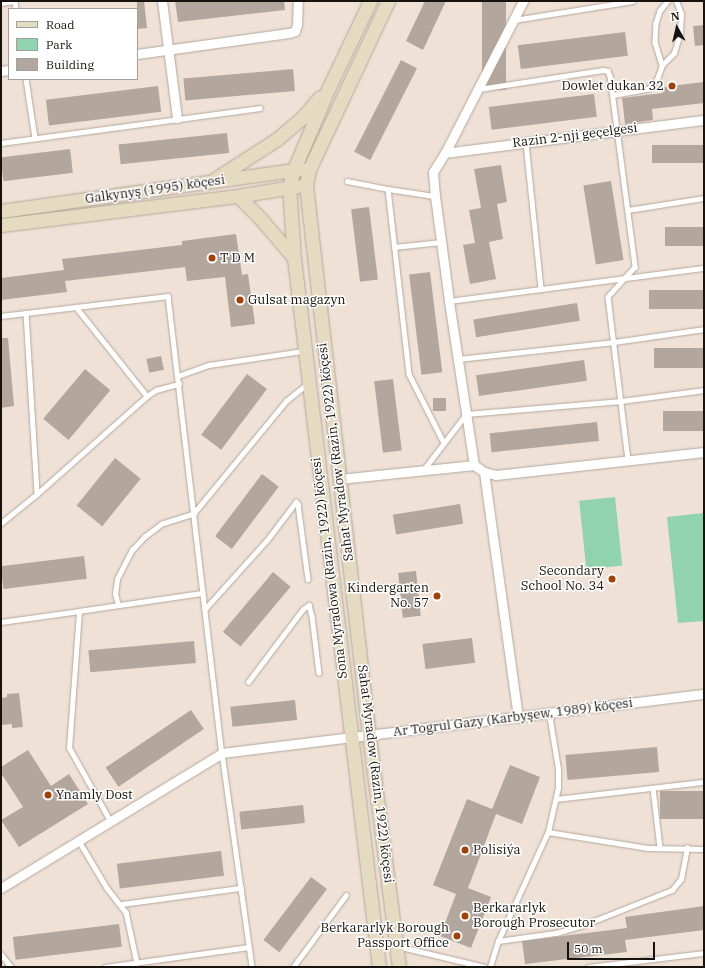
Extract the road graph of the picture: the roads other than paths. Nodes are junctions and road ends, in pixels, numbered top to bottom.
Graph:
1 (14, 1) edge
2 (162, 1) edge
3 (298, 1) edge
4 (370, 1) edge
5 (388, 1) edge
6 (523, 1) edge
7 (632, 1) edge
8 (668, 1) edge
9 (676, 1) edge
10 (1, 3) edge
11 (514, 20) junction
12 (169, 50) junction
13 (138, 54) edge
14 (662, 65) junction
15 (26, 80) edge
16 (329, 87) junction
17 (479, 89) junction
18 (613, 94) junction
19 (260, 108) dead end
20 (177, 118) junction
21 (704, 120) edge
22 (618, 131) junction
23 (34, 138) junction
24 (1, 143) edge
25 (526, 143) junction
26 (445, 153) junction
27 (294, 169) junction
28 (309, 170) junction
29 (209, 182) junction
30 (347, 182) dead end
31 (306, 186) junction
32 (289, 187) junction
33 (388, 190) junction
34 (238, 196) junction
35 (435, 196) junction
36 (704, 198) edge
37 (1, 210) edge
38 (628, 210) junction
39 (1, 225) edge
40 (441, 242) junction
41 (394, 247) junction
42 (294, 258) junction
43 (704, 268) edge
44 (626, 277) junction
45 (541, 289) junction
46 (449, 301) junction
47 (76, 307) junction
48 (26, 313) junction
49 (1, 316) edge
50 (704, 329) edge
51 (614, 342) junction
52 (305, 350) junction
53 (458, 359) junction
54 (178, 376) junction
55 (309, 383) junction
56 (179, 384) junction
57 (704, 390) edge
58 (147, 396) junction
59 (621, 401) junction
60 (466, 414) junction
61 (444, 443) junction
62 (704, 452) edge
63 (628, 461) junction
64 (474, 465) junction
65 (423, 470) junction
66 (484, 472) junction
67 (339, 479) junction
68 (38, 494) junction
69 (194, 513) junction
70 (1, 523) edge
71 (308, 579) dead end
72 (204, 593) junction
73 (118, 605) junction
74 (205, 609) junction
75 (80, 611) junction
76 (1, 622) edge
77 (319, 673) dead end
78 (248, 682) dead end
79 (704, 694) edge
80 (549, 714) junction
81 (518, 718) junction
82 (369, 736) junction
83 (350, 738) junction
84 (222, 754) junction
85 (704, 782) edge
86 (654, 788) junction
87 (556, 799) junction
88 (110, 821) junction
89 (548, 832) junction
90 (79, 840) junction
91 (660, 848) junction
92 (687, 848) junction
93 (704, 849) edge
94 (1, 888) edge
95 (241, 888) junction
96 (346, 895) dead end
97 (122, 904) junction
98 (498, 941) junction
99 (397, 946) junction
100 (249, 947) junction
101 (704, 953) edge
102 (1, 954) edge
103 (137, 963) junction
104 (11, 967) edge
105 (105, 967) edge
106 (252, 967) edge
107 (293, 967) edge
108 (379, 967) edge
109 (399, 967) edge
110 (485, 967) edge
111 (490, 967) edge
112 (588, 967) edge

1 - 10 lane
2 - 12 street
3 - 12 street
4 - 16 main road
5 - 28 main road, Sahat Myradow (Razin, 1922) köçesi
6 - 11 street
7 - 11 lane
8 - 14 lane
9 - 14 lane
11 - 17 street
12 - 13 street
12 - 20 street
14 - 18 lane
15 - 23 lane
16 - 27 main road
16 - 29 main road
17 - 18 lane
17 - 26 street
18 - 22 lane
19 - 20 lane
20 - 23 lane
21 - 22 street, Razin 2-nji geçelgesi
22 - 25 street, Razin 2-nji geçelgesi
22 - 38 lane
23 - 24 lane
25 - 26 street, Razin 2-nji geçelgesi
25 - 45 lane
26 - 35 street
27 - 28 main road, Galkynyş (1995) köçesi
27 - 29 main road, Galkynyş (1995) köçesi
27 - 32 main road, Sona Myradowa (Razin, 1922) köçesi
28 - 31 main road, Sahat Myradow (Razin, 1922) köçesi
29 - 37 main road, Galkynyş (1995) köçesi
30 - 33 lane
31 - 32 main road, Galkynyş (1995) köçesi
31 - 67 main road, Sahat Myradow (Razin, 1922) köçesi
32 - 34 main road, Galkynyş (1995) köçesi
32 - 42 main road, Sona Myradowa (Razin, 1922) köçesi
33 - 35 lane
33 - 41 lane
34 - 39 main road, Galkynyş (1995) köçesi
34 - 42 main road
35 - 40 street
36 - 38 lane
38 - 44 lane
40 - 41 lane
40 - 46 street
41 - 61 lane
42 - 52 main road, Sona Myradowa (Razin, 1922) köçesi
43 - 44 lane
44 - 45 lane
44 - 51 lane
45 - 46 lane
46 - 53 street
47 - 48 lane
47 - 54 lane
47 - 58 lane
48 - 49 lane
48 - 68 lane
50 - 51 lane
51 - 53 lane
51 - 59 lane
52 - 54 lane
52 - 55 main road, Sona Myradowa (Razin, 1922) köçesi
53 - 60 street
54 - 56 lane
55 - 69 lane
55 - 83 main road, Sona Myradowa (Razin, 1922) köçesi
56 - 58 lane
56 - 69 lane
57 - 59 lane
58 - 68 lane
59 - 60 lane
59 - 63 lane
60 - 61 lane
60 - 64 street
61 - 65 lane
62 - 63 street
63 - 66 street
64 - 65 street
64 - 66 street
65 - 67 street
66 - 81 street
67 - 82 main road, Sahat Myradow (Razin, 1922) köçesi
68 - 70 lane
69 - 72 lane
69 - 73 lane
71 - 74 lane
72 - 73 lane
72 - 74 lane
73 - 75 lane
74 - 84 lane
75 - 76 lane
75 - 88 lane
77 - 78 lane
79 - 80 street, Ar Togrul Gazy (Karbyşew, 1989) köçesi
80 - 81 street, Ar Togrul Gazy (Karbyşew, 1989) köçesi
80 - 87 lane
81 - 82 street, Ar Togrul Gazy (Karbyşew, 1989) köçesi
82 - 83 street, Ar Togrul Gazy (Karbyşew, 1989) köçesi
82 - 99 main road, Sahat Myradow (Razin, 1922) köçesi
83 - 84 street, Ar Togrul Gazy (Karbyşew, 1989) köçesi
83 - 108 main road, Sona Myradowa (Razin, 1922) köçesi
84 - 88 street, Ar Togrul Gazy (Karbyşew, 1989) köçesi
84 - 95 lane
85 - 86 lane
86 - 87 lane
86 - 91 lane
87 - 89 lane
88 - 90 street, Ar Togrul Gazy (Karbyşew, 1989) köçesi
89 - 91 lane
89 - 98 lane
90 - 94 street, Ar Togrul Gazy (Karbyşew, 1989) köçesi
90 - 97 lane
91 - 92 lane
92 - 93 lane
92 - 98 lane
95 - 97 lane
95 - 100 lane
96 - 107 lane
97 - 103 lane
98 - 111 lane
99 - 109 main road, Sahat Myradow (Razin, 1922) köçesi
99 - 110 lane
100 - 103 lane
100 - 106 lane
101 - 112 lane
102 - 104 lane
103 - 105 lane

